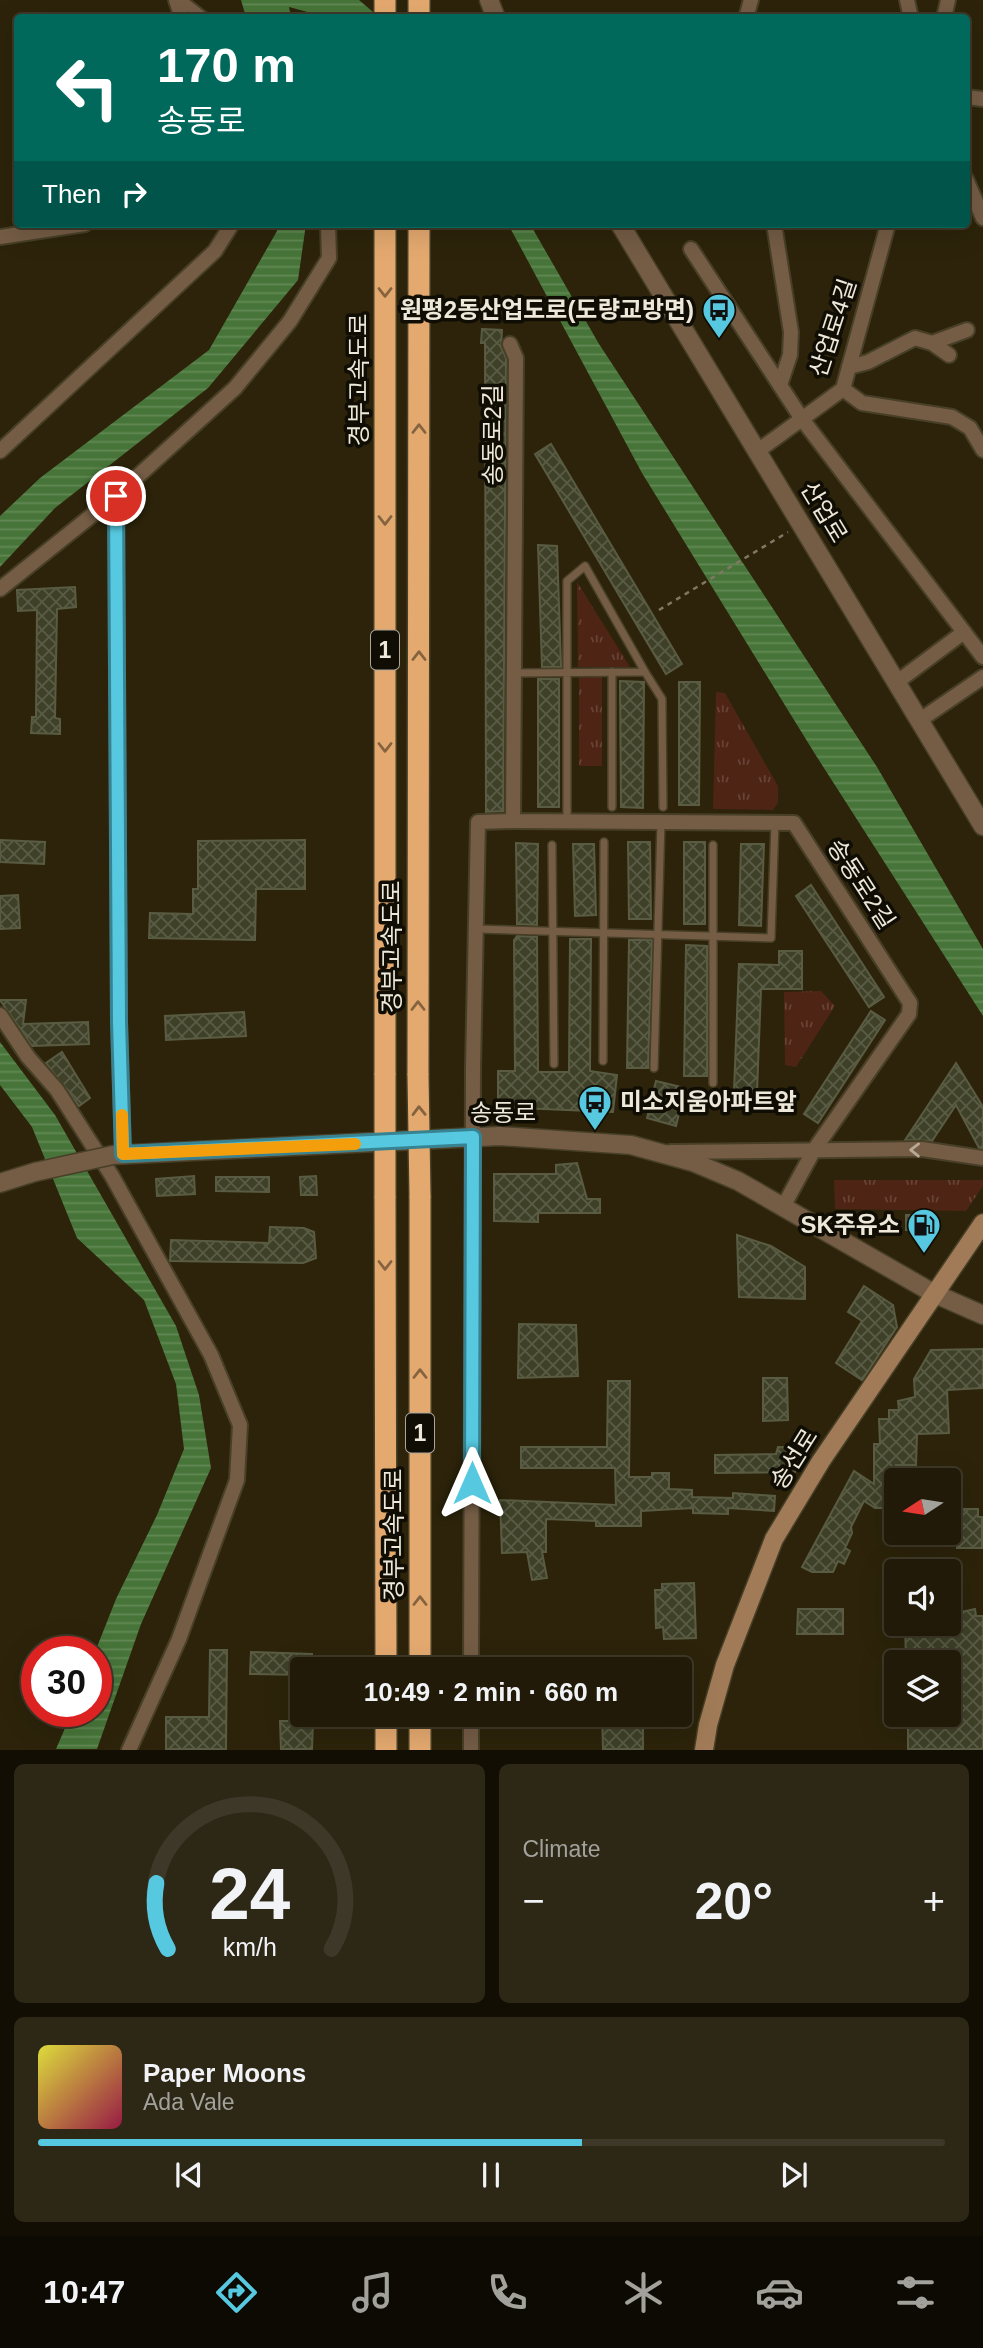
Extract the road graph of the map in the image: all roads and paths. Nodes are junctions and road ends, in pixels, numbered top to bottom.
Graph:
1 (178, 0) edge
2 (198, 14) edge
3 (970, 188) edge
4 (983, 218) edge
5 (59, 228) edge
6 (229, 228) edge
7 (328, 228) edge
8 (385, 228) edge
9 (419, 228) edge
10 (622, 228) edge
11 (775, 228) edge
12 (887, 228) edge
13 (0, 237) edge
14 (691, 248) dead end
15 (967, 330) dead end
16 (932, 343) junction
17 (510, 344) dead end
18 (949, 355) dead end
19 (849, 367) junction
20 (780, 386) junction
21 (843, 389) junction
22 (802, 419) junction
23 (760, 450) junction
24 (983, 450) edge
25 (0, 451) edge
26 (116, 496) junction
27 (803, 523) junction
28 (0, 589) edge
29 (659, 610) dead end
30 (964, 632) junction
31 (983, 657) edge
32 (612, 672) junction
33 (645, 672) junction
34 (514, 673) junction
35 (568, 673) junction
36 (983, 677) edge
37 (897, 682) junction
38 (920, 720) junction
39 (612, 807) dead end
40 (662, 815) junction
41 (513, 821) junction
42 (567, 821) junction
43 (775, 823) junction
44 (983, 826) edge
45 (604, 842) dead end
46 (552, 845) dead end
47 (713, 845) dead end
48 (477, 929) junction
49 (553, 932) junction
50 (603, 933) junction
51 (657, 935) junction
52 (714, 937) junction
53 (0, 1015) edge
54 (603, 1061) dead end
55 (554, 1064) dead end
56 (654, 1068) dead end
57 (713, 1083) dead end
58 (473, 1137) junction
59 (814, 1150) junction
60 (656, 1152) junction
61 (118, 1155) junction
62 (983, 1158) edge
63 (0, 1183) edge
64 (783, 1207) junction
65 (983, 1223) edge
66 (933, 1293) junction
67 (983, 1315) edge
68 (386, 1657) edge
69 (420, 1657) edge
70 (471, 1657) edge
71 (386, 1727) edge
72 (420, 1727) edge
73 (471, 1727) edge
74 (129, 1749) edge
75 (386, 1749) edge
76 (420, 1749) edge
77 (471, 1749) edge
78 (704, 1749) edge

1 - 2 street
3 - 4 street
5 - 13 street
6 - 25 street
7 - 26 street
8 -> 68 highway, 경부고속도로 / 1, bridge
69 -> 9 highway, 경부고속도로 / 1, bridge
10 - 23 street, 산업로
11 - 20 street
12 - 19 street, 산업로4길
14 - 20 street
15 - 16 street
16 - 18 street
16 - 19 street
17 - 34 street, 송동로2길
19 - 21 street, 산업로4길
20 - 22 street
21 - 22 street, 산업로4길
21 - 24 street
22 - 23 street, 산업로4길
22 - 30 street
23 - 27 street, 산업로
26 - 28 street
26 - 61 street
27 - 29 path
27 - 37 street, 산업로
30 - 31 street
30 - 37 street
32 - 33 lane
32 - 35 lane
32 - 39 lane
33 - 35 lane
33 - 40 lane
34 - 35 lane
34 - 41 street, 송동로2길
35 - 42 lane
36 - 38 street
37 - 38 street, 산업로
38 - 44 street, 산업로
40 - 42 street, 송동로2길
40 - 43 street, 송동로2길
40 - 51 lane
41 - 42 street, 송동로2길
41 - 48 street, 송동로2길
43 - 52 lane
43 - 59 street, 송동로2길
45 - 50 lane
46 - 49 lane
47 - 52 lane
48 - 49 lane
48 - 58 street, 송동로2길
49 - 50 lane
49 - 55 lane
50 - 51 lane
50 - 54 lane
51 - 52 lane
51 - 56 lane
52 - 57 lane
53 - 74 street
58 - 60 street, 송동로
58 - 61 street, 송동로
58 - 70 street, 송동로2길
59 - 60 street
62 -> 59 street
59 - 64 street, 송동로2길
60 - 64 street, 송동로
61 - 63 street, 송동로, bridge
64 - 66 street, 송동로
65 - 66 main road, 송선로
66 - 67 street, 송동로
66 - 78 main road, 송선로
71 - 75 highway
72 - 76 highway
73 - 77 street

